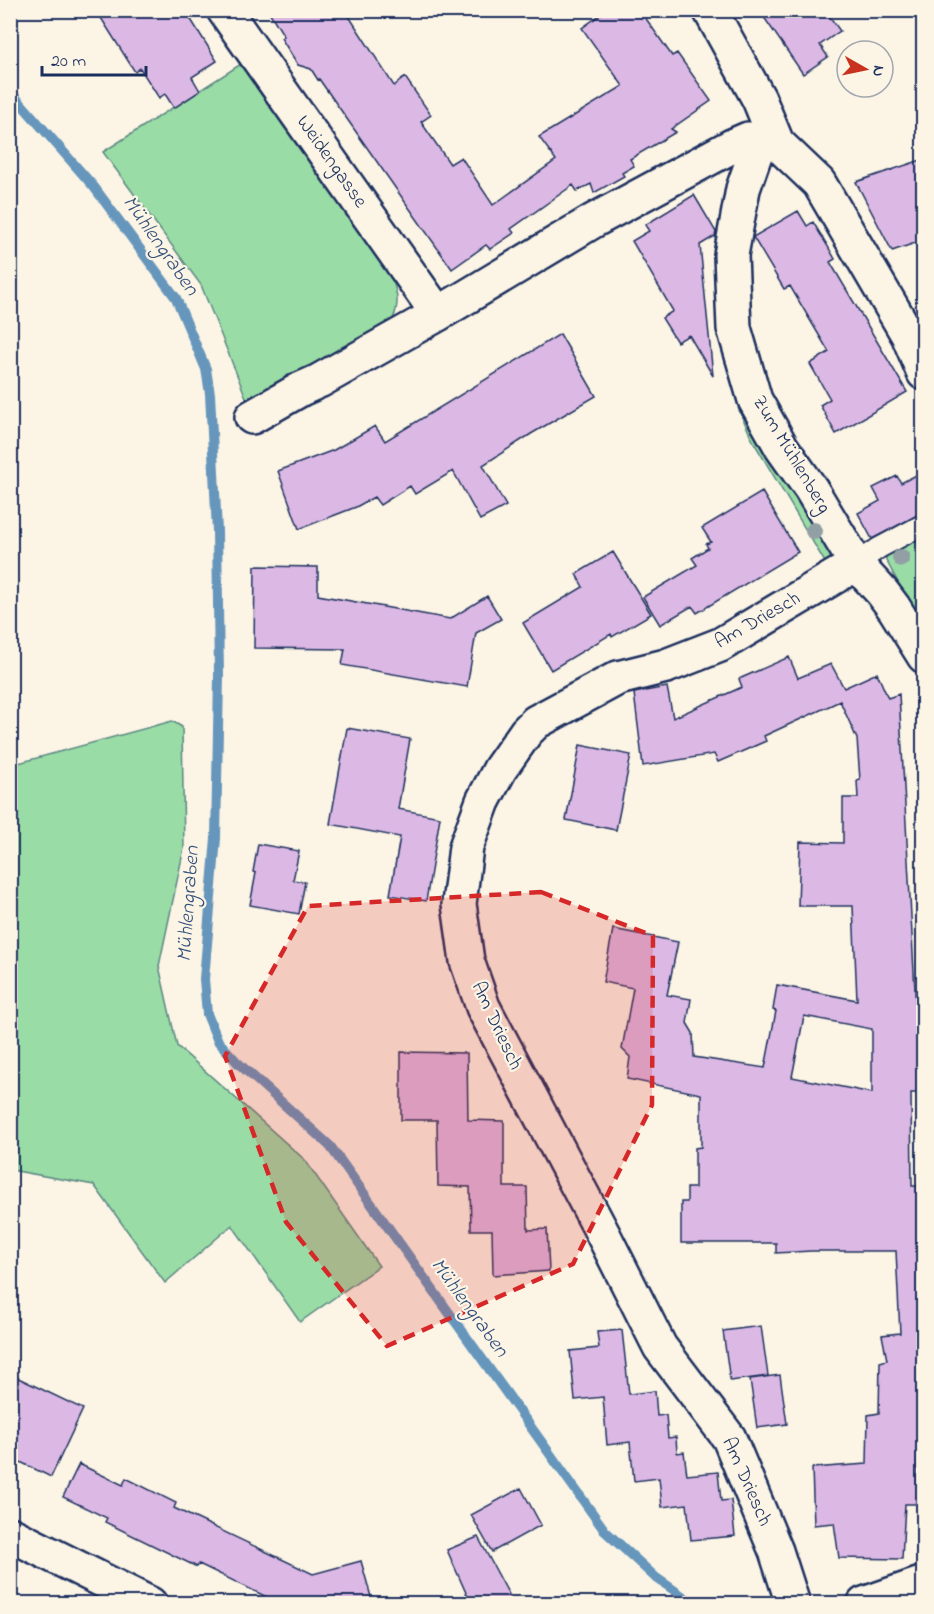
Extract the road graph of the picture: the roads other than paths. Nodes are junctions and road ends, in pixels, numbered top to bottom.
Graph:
1 (224, 10) edge
2 (710, 10) edge
3 (768, 141) junction
4 (438, 315) junction
5 (924, 372) edge
6 (252, 417) dead end
7 (924, 524) edge
8 (856, 564) junction
9 (924, 656) edge
10 (10, 1534) edge
11 (924, 1583) edge
12 (150, 1604) edge
13 (793, 1604) edge
14 (864, 1604) edge

1 - 4 street, Weidengasse
2 - 3 street
3 - 4 street
3 - 5 street
3 - 8 street, Zum Mühlenberg
4 - 6 street
7 - 8 lane
8 - 9 street, Zum Mühlenberg
8 - 13 street, Am Driesch
10 - 12 street
11 - 14 street

